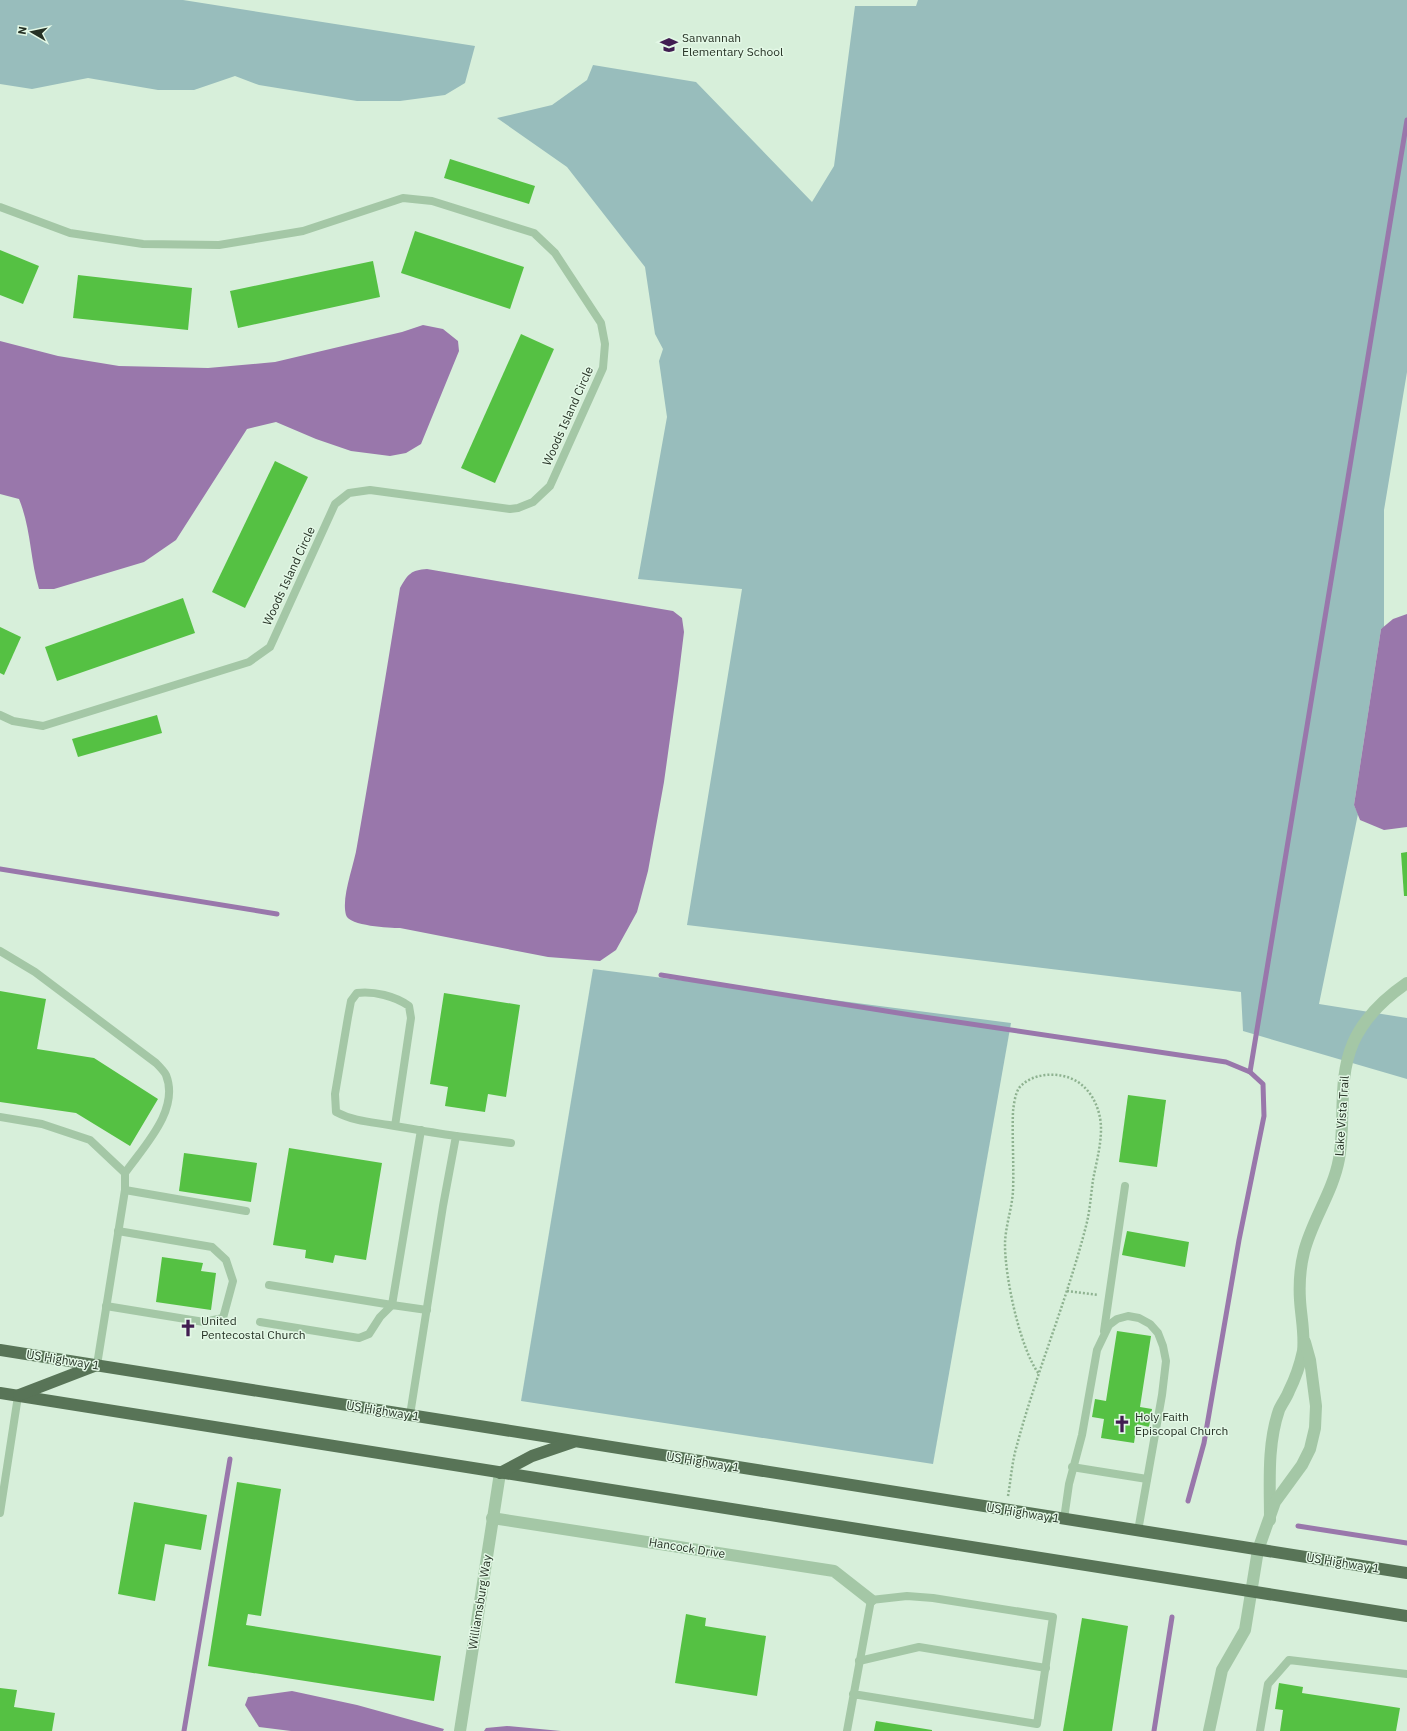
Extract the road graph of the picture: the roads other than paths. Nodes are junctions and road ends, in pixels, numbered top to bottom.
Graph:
1 (0, 208) edge
2 (0, 715) edge
3 (0, 952) edge
4 (1407, 983) edge
5 (0, 1117) edge
6 (395, 1126) junction
7 (421, 1130) junction
8 (456, 1136) junction
9 (511, 1143) dead end
10 (125, 1173) junction
11 (1125, 1186) dead end
12 (125, 1190) junction
13 (246, 1211) dead end
14 (118, 1231) junction
15 (269, 1285) dead end
16 (392, 1304) junction
17 (106, 1306) junction
18 (426, 1310) junction
19 (260, 1322) dead end
20 (1104, 1335) junction
21 (1303, 1336) junction
22 (0, 1350) edge
23 (97, 1365) junction
24 (0, 1393) edge
25 (18, 1396) junction
26 (410, 1415) junction
27 (576, 1441) junction
28 (1072, 1467) junction
29 (500, 1473) junction
30 (1147, 1479) junction
31 (0, 1513) edge
32 (492, 1518) junction
33 (1064, 1519) junction
34 (1270, 1520) junction
35 (1138, 1531) junction
36 (1258, 1550) junction
37 (1407, 1573) edge
38 (1252, 1591) junction
39 (871, 1600) junction
40 (1407, 1616) edge
41 (859, 1661) junction
42 (1046, 1668) junction
43 (1407, 1674) edge
44 (853, 1694) junction
45 (460, 1731) edge
46 (847, 1731) edge
47 (1209, 1731) edge
48 (1260, 1731) edge

1 - 2 lane, Woods Island Circle
3 - 10 lane
4 - 21 street, Lake Vista Trail
5 - 10 lane
6 - 6 lane
6 - 7 lane
7 - 8 lane
7 - 16 lane
8 - 9 lane
8 - 18 lane
10 - 12 lane
11 - 20 lane
12 - 13 lane
12 - 14 lane
14 - 17 lane
14 - 17 lane
15 - 16 lane
16 - 18 lane
16 - 19 lane
17 - 23 lane
18 - 26 lane
20 - 28 lane
20 - 30 lane
21 - 34 street, Lake Vista Trail
21 - 34 street, Lake Vista Trail
22 - 23 main road, US Highway 1
23 - 25 main road
23 - 26 main road, US Highway 1
24 - 25 main road
25 - 29 main road
25 - 31 lane
26 - 27 main road, US Highway 1
27 - 29 main road
27 - 33 main road, US Highway 1
28 - 30 lane
28 - 33 lane
29 - 32 street, Williamsburg Way
29 - 38 main road
30 - 35 lane
32 - 39 street, Hancock Drive
32 - 45 street, Williamsburg Way
33 - 35 main road, US Highway 1
34 - 36 street, Lake Vista Trail
35 - 36 main road, US Highway 1
36 - 37 main road, US Highway 1
36 - 38 street, Lake Vista Trail
38 - 40 main road
38 - 47 street, Lake Vista Trail
39 - 41 lane
39 - 42 lane
41 - 42 lane
41 - 44 lane
42 - 44 lane
43 - 48 lane
44 - 46 lane

